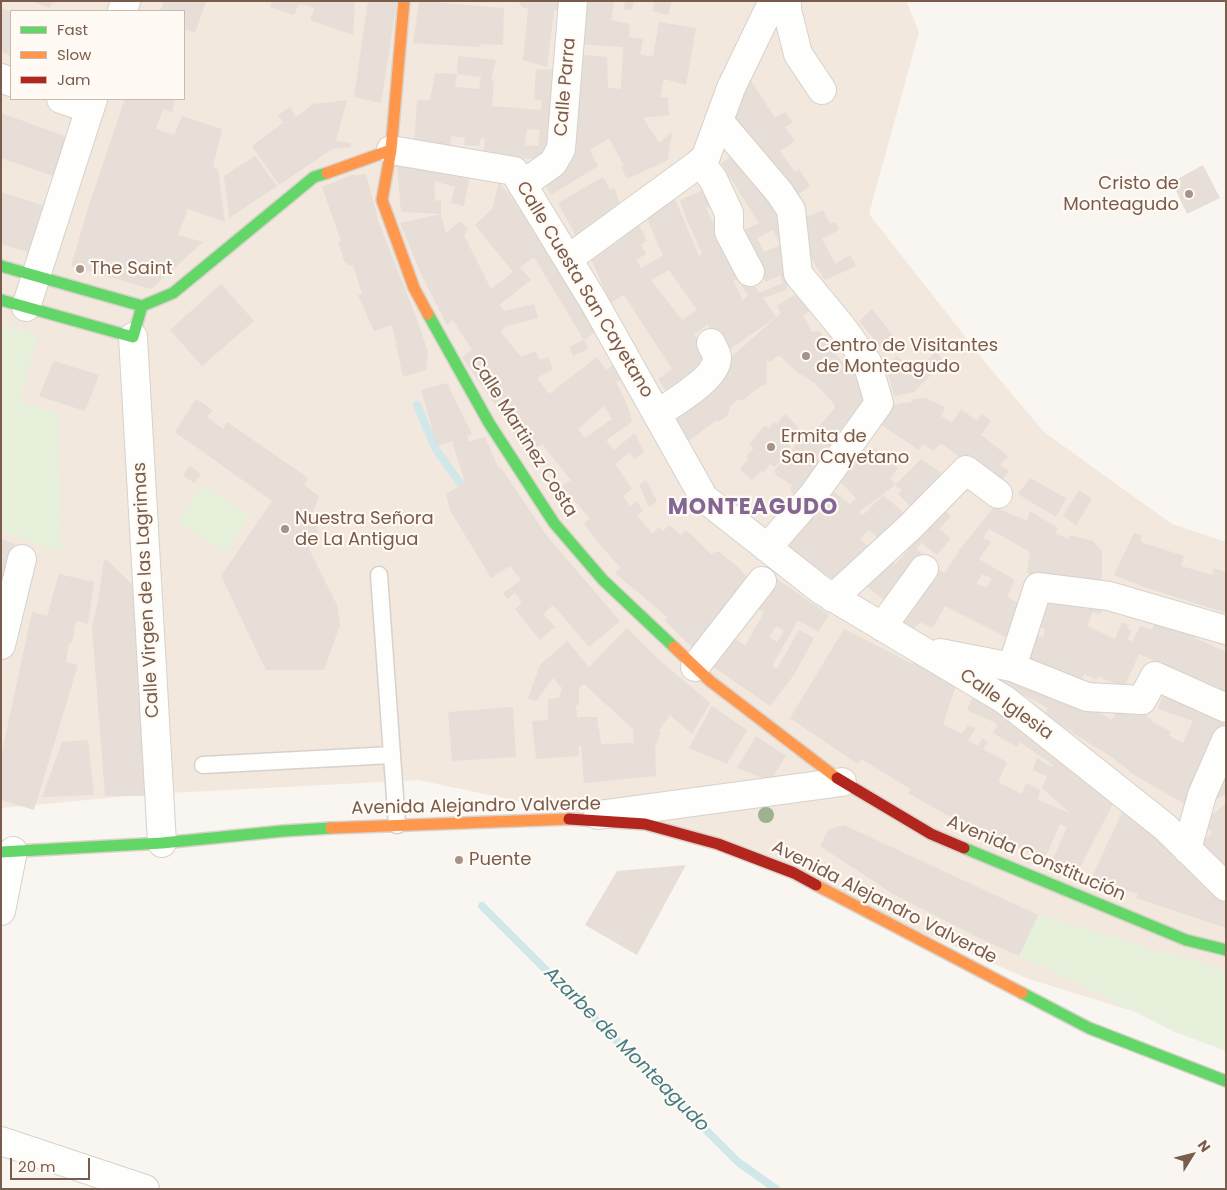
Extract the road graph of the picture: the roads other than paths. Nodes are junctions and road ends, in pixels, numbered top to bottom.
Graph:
1 (404, 1) edge
2 (573, 1) edge
3 (773, 1) edge
4 (787, 1) edge
5 (822, 90) dead end
6 (67, 100) edge
7 (91, 104) edge
8 (719, 121) junction
9 (391, 150) junction
10 (700, 162) junction
11 (522, 185) junction
12 (568, 258) junction
13 (1, 266) edge
14 (750, 272) dead end
15 (35, 277) junction
16 (14, 304) edge
17 (142, 306) junction
18 (132, 337) junction
19 (711, 342) dead end
20 (657, 414) junction
21 (998, 494) dead end
22 (767, 548) junction
23 (22, 559) dead end
24 (924, 569) dead end
25 (379, 575) dead end
26 (762, 581) dead end
27 (833, 598) junction
28 (882, 627) junction
29 (1226, 630) edge
30 (1, 645) edge
31 (921, 650) junction
32 (695, 667) junction
33 (1012, 667) junction
34 (1226, 708) edge
35 (1226, 740) edge
36 (392, 755) junction
37 (203, 765) dead end
38 (842, 782) junction
39 (568, 819) junction
40 (397, 825) junction
41 (162, 843) junction
42 (1187, 849) junction
43 (7, 852) edge
44 (1226, 887) edge
45 (1, 910) edge
46 (1226, 950) edge
47 (1226, 1081) edge
48 (1, 1140) edge
49 (145, 1189) edge

1 - 9 street, Calle Martinez Costa
2 - 11 street, Calle Parra
3 - 8 street
4 - 5 street
6 - 7 street
7 - 15 street
8 - 10 street
8 - 22 street
9 - 11 street, Calle Cuesta San Cayetano
9 - 17 street
9 - 32 street, Calle Martinez Costa
10 - 12 street
10 - 14 street
11 - 12 street, Calle Cuesta San Cayetano
12 - 20 street, Calle Cuesta San Cayetano
13 - 15 street
15 - 16 street
15 - 17 street
16 - 18 street
17 - 18 street
18 - 41 street, Calle Virgen de las Lagrimas
19 - 20 street
20 - 22 street, Calle Cuesta San Cayetano
21 - 27 street
22 - 27 street, Calle Iglesia
23 - 30 street
24 - 28 street
25 - 36 lane
26 - 32 street
27 - 28 street, Calle Iglesia
28 - 31 street, Calle Iglesia
29 - 33 street
31 - 33 street
31 - 42 street, Calle Iglesia
32 - 38 street, Calle Martinez Costa
33 - 34 street
35 - 42 street
36 - 37 lane
36 - 40 lane
38 - 39 street
38 - 46 street, Avenida Constitución
39 - 40 street, Avenida Alejandro Valverde
39 - 47 street, Avenida Alejandro Valverde
40 - 41 street, Avenida Alejandro Valverde
41 - 43 street, Avenida Alejandro Valverde
42 - 44 street, Calle Iglesia
43 - 45 street
48 - 49 street

